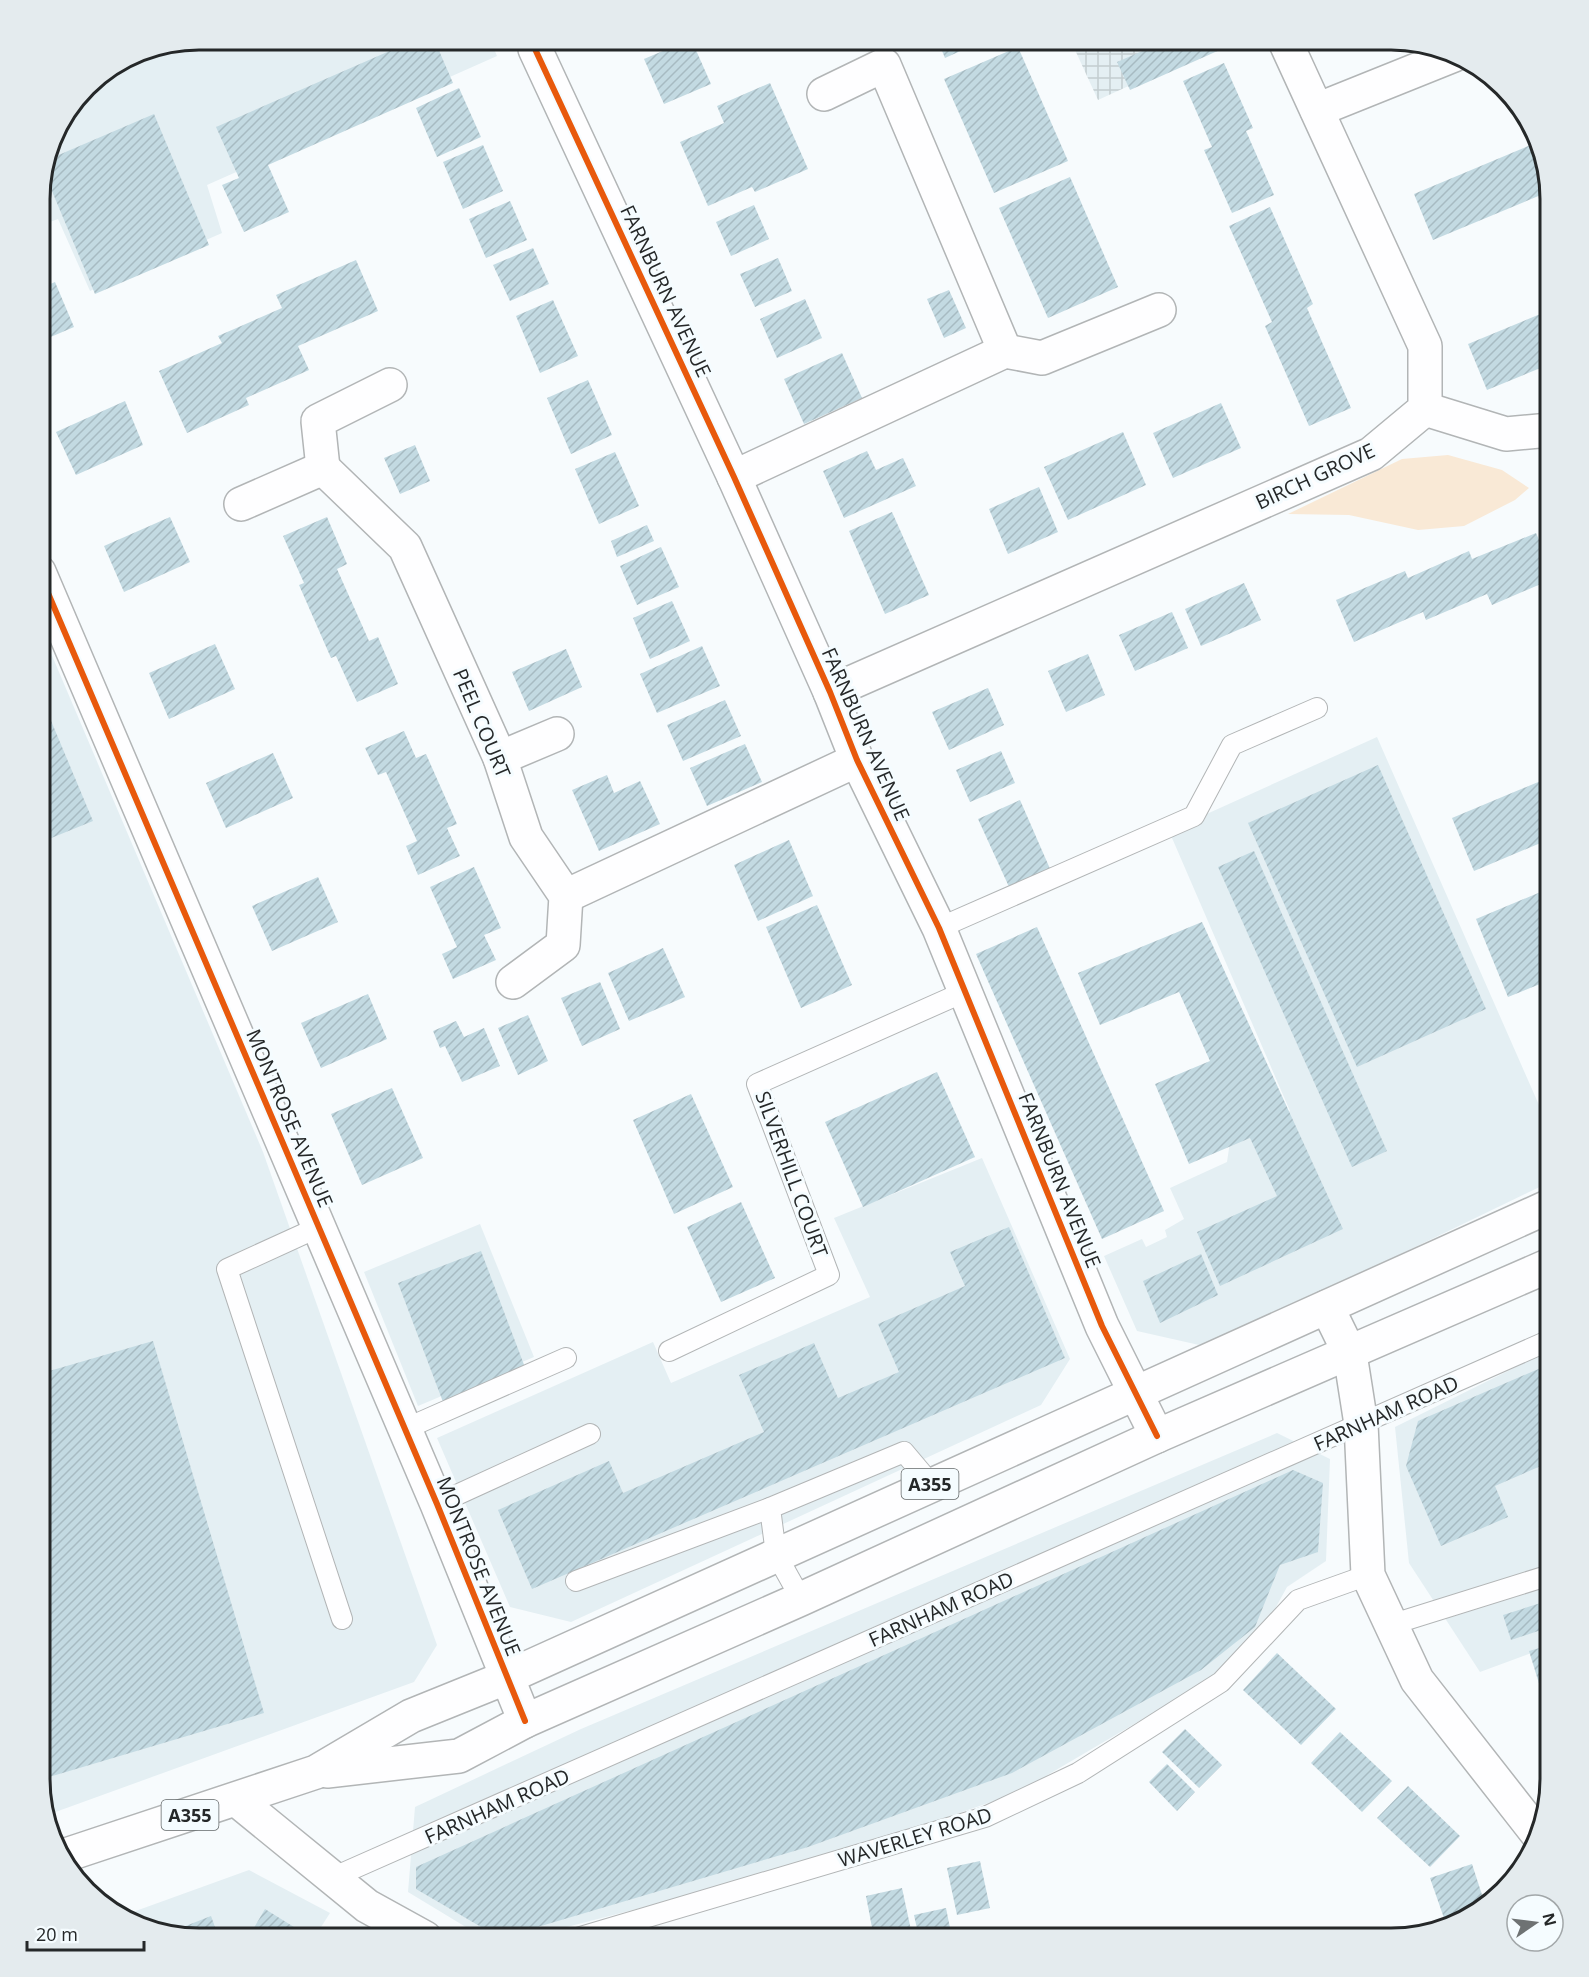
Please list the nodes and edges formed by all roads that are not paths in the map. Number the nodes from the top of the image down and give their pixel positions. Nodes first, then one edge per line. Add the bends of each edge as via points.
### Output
1 (536, 49) dead end
2 (1289, 50) edge
3 (1443, 59) edge
4 (824, 94) dead end
5 (1317, 110) junction
6 (1158, 310) dead end
7 (1005, 351) junction
8 (390, 386) dead end
9 (1425, 409) junction
10 (1540, 431) edge
11 (323, 468) junction
12 (734, 477) junction
13 (241, 504) dead end
14 (50, 597) edge
15 (830, 692) junction
16 (1317, 708) dead end
17 (557, 734) dead end
18 (500, 758) junction
19 (857, 760) junction
20 (566, 896) junction
21 (939, 928) junction
22 (513, 982) dead end
23 (964, 992) junction
24 (1540, 1211) edge
25 (319, 1227) junction
26 (1540, 1269) edge
27 (1327, 1307) junction
28 (1540, 1344) edge
29 (669, 1351) dead end
30 (1350, 1354) junction
31 (566, 1358) dead end
32 (1137, 1394) junction
33 (1361, 1424) junction
34 (405, 1429) junction
35 (590, 1434) dead end
36 (1156, 1436) junction
37 (931, 1484) junction
38 (437, 1504) junction
39 (770, 1508) junction
40 (776, 1554) junction
41 (1368, 1575) junction
42 (1540, 1578) edge
43 (576, 1581) dead end
44 (801, 1599) junction
45 (342, 1619) dead end
46 (1390, 1625) junction
47 (505, 1678) junction
48 (525, 1721) junction
49 (316, 1772) junction
50 (237, 1800) junction
51 (1531, 1826) edge
52 (71, 1854) edge
53 (332, 1878) junction
54 (407, 1928) edge
55 (611, 1928) edge

1 - 12 street, FARNBURN AVENUE
2 - 5 street
3 - 5 street
4 - 7 street via 884,65
5 - 9 street via 1425,346
6 - 7 street via 1042,358
7 - 12 street
8 - 11 street via 318,421
9 - 10 street via 1506,434
9 - 15 street, BIRCH GROVE via 1371,453
11 - 13 street
11 - 18 street, PEEL COURT via 405,547
12 - 15 street, FARNBURN AVENUE
14 - 25 street, MONTROSE AVENUE
15 - 19 street, FARNBURN AVENUE
16 - 21 lane via 1232,745 1194,816
17 - 18 street
18 - 20 street, PEEL COURT via 526,837
19 - 20 street
19 - 21 street, FARNBURN AVENUE
20 - 22 street via 564,945
21 - 23 street, FARNBURN AVENUE
23 - 29 lane, SILVERHILL COURT via 757,1084 829,1275
23 - 32 street, FARNBURN AVENUE via 1102,1326
24 - 27 street, A355
25 - 34 street, MONTROSE AVENUE
25 - 45 lane via 227,1269
26 - 30 street, A355
27 - 30 street
27 - 32 street, A355
28 - 33 lane, FARNHAM ROAD
30 - 33 street
30 - 36 street, A355
31 - 34 lane
32 - 36 street, FARNBURN AVENUE
32 - 37 street, A355
33 - 41 street
33 - 53 lane, FARNHAM ROAD
34 - 38 street, MONTROSE AVENUE
35 - 38 lane
36 - 44 street, A355
37 - 39 lane via 904,1452
37 - 40 street, A355
38 - 47 street, MONTROSE AVENUE
39 - 40 lane
39 - 43 lane
40 - 44 lane
40 - 47 street, A355
41 - 46 street
41 - 55 lane, WAVERLEY ROAD via 1298,1600 1221,1682 1078,1773 985,1817
42 - 46 lane
44 - 48 street, A355
46 - 51 street via 1417,1680
47 - 48 street, MONTROSE AVENUE
47 - 49 street, A355 via 411,1716
48 - 49 street, A355 via 459,1756
49 - 50 street, A355
50 - 52 street, A355
50 - 53 street
53 - 54 street via 367,1906

